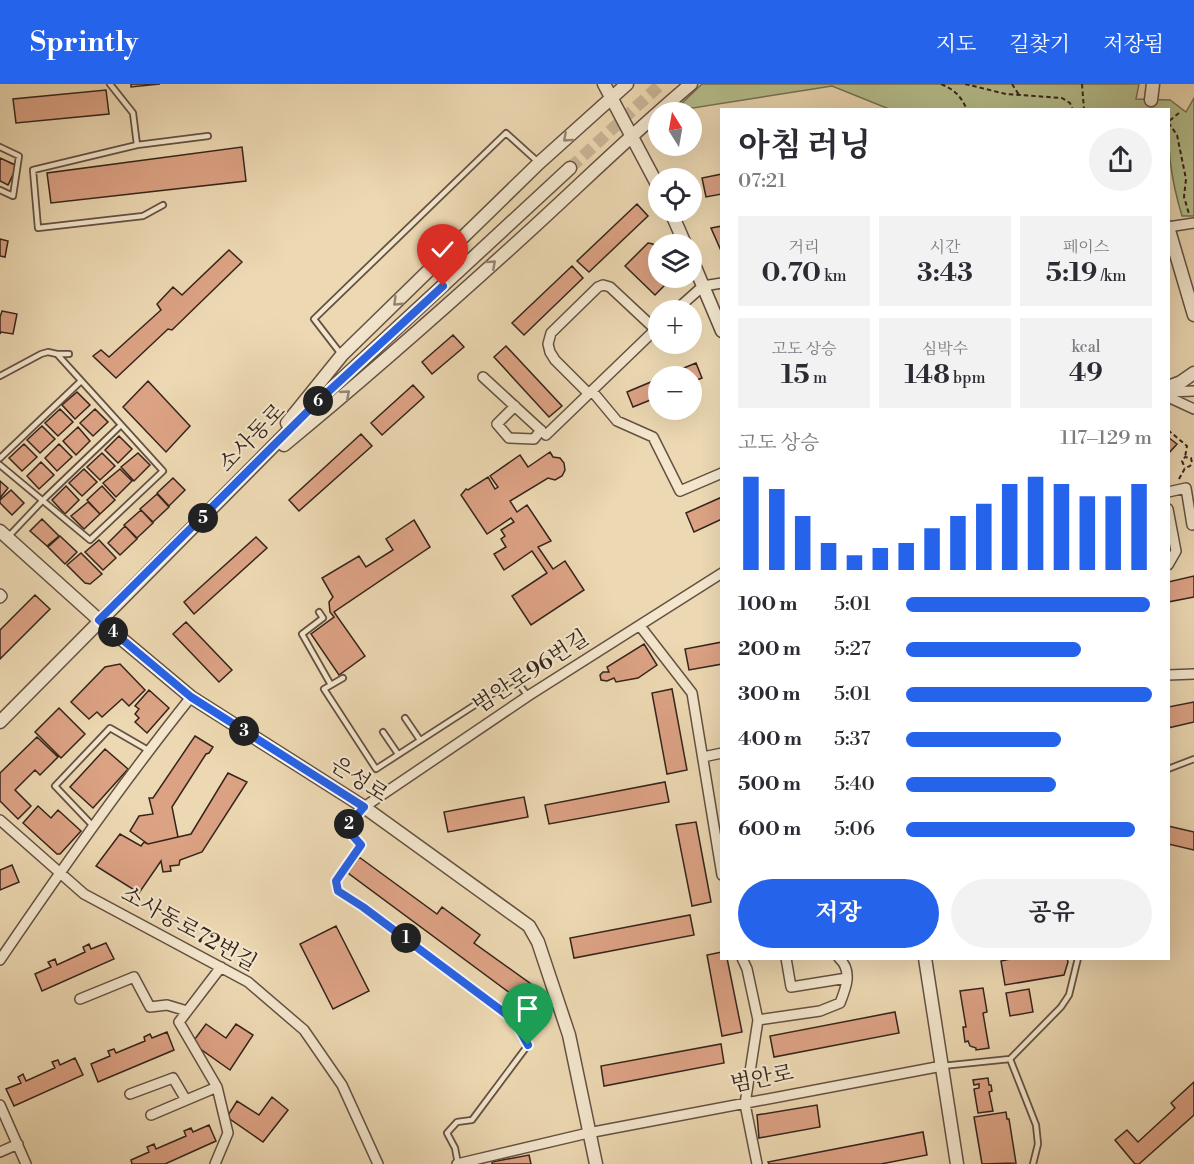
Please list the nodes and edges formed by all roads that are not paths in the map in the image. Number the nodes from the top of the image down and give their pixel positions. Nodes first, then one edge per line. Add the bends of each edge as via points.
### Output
1 (110, 84) edge
2 (604, 84) edge
3 (627, 84) edge
4 (691, 84) edge
5 (1153, 84) edge
6 (611, 99) junction
7 (1151, 100) tunnel mouth
8 (208, 136) dead end
9 (632, 136) junction
10 (137, 145) junction
11 (0, 147) edge
12 (539, 163) junction
13 (570, 168) tunnel mouth
14 (649, 168) edge
15 (0, 190) edge
16 (164, 205) dead end
17 (1192, 223) edge
18 (1170, 227) edge
19 (1170, 233) edge
20 (720, 283) edge
21 (703, 286) junction
22 (687, 300) edge
23 (1191, 301) edge
24 (1194, 315) edge
25 (648, 320) edge
26 (720, 327) edge
27 (648, 337) edge
28 (57, 354) junction
29 (69, 354) dead end
30 (342, 355) junction
31 (1194, 373) edge
32 (0, 376) edge
33 (483, 376) dead end
34 (81, 381) junction
35 (1170, 386) edge
36 (1194, 391) edge
37 (591, 392) junction
38 (1170, 392) edge
39 (1170, 398) edge
40 (515, 406) junction
41 (1194, 409) edge
42 (121, 425) junction
43 (541, 430) junction
44 (0, 458) edge
45 (0, 465) edge
46 (720, 474) edge
47 (236, 484) junction
48 (1170, 492) edge
49 (43, 500) junction
50 (1170, 520) edge
51 (1192, 525) dead end
52 (4, 534) edge
53 (1170, 562) edge
54 (720, 574) edge
55 (319, 612) dead end
56 (99, 620) junction
57 (640, 626) junction
58 (1194, 674) edge
59 (1170, 675) edge
60 (343, 678) dead end
61 (331, 685) junction
62 (528, 696) junction
63 (191, 697) junction
64 (405, 718) dead end
65 (0, 722) edge
66 (383, 732) dead end
67 (420, 740) junction
68 (148, 750) junction
69 (720, 753) edge
70 (398, 754) junction
71 (703, 757) junction
72 (1194, 759) edge
73 (1170, 768) edge
74 (364, 807) junction
75 (0, 820) edge
76 (93, 826) junction
77 (720, 863) edge
78 (59, 872) junction
79 (0, 960) edge
80 (743, 960) edge
81 (786, 960) edge
82 (841, 960) edge
83 (925, 960) edge
84 (1078, 960) edge
85 (221, 968) junction
86 (847, 978) junction
87 (80, 999) dead end
88 (187, 1011) junction
89 (758, 1020) junction
90 (1010, 1059) junction
91 (942, 1066) junction
92 (217, 1087) junction
93 (130, 1094) dead end
94 (186, 1100) junction
95 (746, 1104) junction
96 (0, 1105) edge
97 (151, 1114) dead end
98 (588, 1133) junction
99 (18, 1143) junction
100 (0, 1152) edge
101 (373, 1154) junction
102 (26, 1164) edge
103 (215, 1164) edge
104 (378, 1164) edge
105 (387, 1164) edge
106 (457, 1164) edge
107 (596, 1164) edge
108 (757, 1164) edge
109 (957, 1164) edge
110 (1033, 1164) edge

1 - 10 lane via 133,113
2 - 6 street
3 - 6 street
4 - 9 street
5 - 7 street
6 - 9 street
6 -> 12 street
8 - 10 lane
9 - 14 street
47 -> 9 street via 339,400
10 - 16 lane via 33,170 38,228 143,216
11 - 15 lane via 19,156 13,196
12 -> 30 street
12 - 30 lane via 506,133 314,319
13 - 47 street, 소사동로 via 316,403
17 - 18 street
19 - 23 street
20 - 21 street
21 - 22 street
21 - 26 street
23 - 24 street
25 - 37 street via 603,285 551,333 548,344 555,360
27 - 37 street
28 - 29 lane
28 - 32 lane via 41,354
28 - 34 lane
30 - 47 street
31 - 35 street
33 - 40 street
34 - 42 lane
34 - 44 lane
36 - 38 street
37 - 43 street via 546,435
37 - 46 street via 617,421 653,437 680,491
39 - 41 street
40 - 43 street
40 - 43 street via 497,424 509,438 534,439
42 - 49 lane
42 - 49 lane via 163,471 90,540
45 - 49 lane
47 - 56 street, 소사동로
48 - 51 street via 1186,488
49 - 52 lane
50 - 53 street via 1176,551
52 - 56 street, 은성로
54 - 57 street, 범안로96번길
55 - 61 lane via 323,618 302,634
56 - 63 street, 은성로
56 - 65 street, 소사동로
57 - 62 street, 범안로96번길
57 - 71 street via 692,693
58 - 59 street
60 - 61 lane
61 - 70 lane via 324,689 376,769
62 - 67 lane via 515,679
62 - 74 street, 범안로96번길
63 - 68 street
63 - 74 street, 은성로
64 - 67 lane
66 - 70 lane
67 - 70 lane
68 - 76 street
68 - 76 lane via 110,728 55,786
69 - 71 street
71 - 77 street
72 - 73 lane
74 - 98 street, 은성로 via 534,932 569,1035
74 - 106 lane via 346,828 361,845 336,881 338,891 514,1020 528,1045 472,1119 457,1122 447,1133 455,1148
75 - 78 street, 소사동로72번길
76 - 78 street
78 - 79 street
78 - 85 street, 소사동로72번길 via 84,894
80 - 89 street
81 - 86 street via 791,987
82 - 86 street
83 - 91 street
84 - 90 lane via 1069,995 1061,1007
85 - 88 street
85 - 101 street, 소사동로72번길 via 248,982 304,1030 342,1085
86 - 89 street via 840,1003 820,1011
87 - 88 street via 134,977 150,1007 167,1005
88 - 92 street via 179,1022
89 - 95 street
90 - 91 lane
90 - 110 lane via 1036,1125 1038,1144
91 - 95 street, 범안로
91 - 109 street
92 - 94 street
92 - 103 street via 228,1133
93 - 94 street via 173,1078
94 - 97 street
95 - 98 street, 범안로
95 - 108 street
96 - 99 street
98 - 106 street
98 - 107 street, 은성로
99 - 100 street
99 - 102 street
101 - 104 street, 소사동로72번길
101 - 105 street

